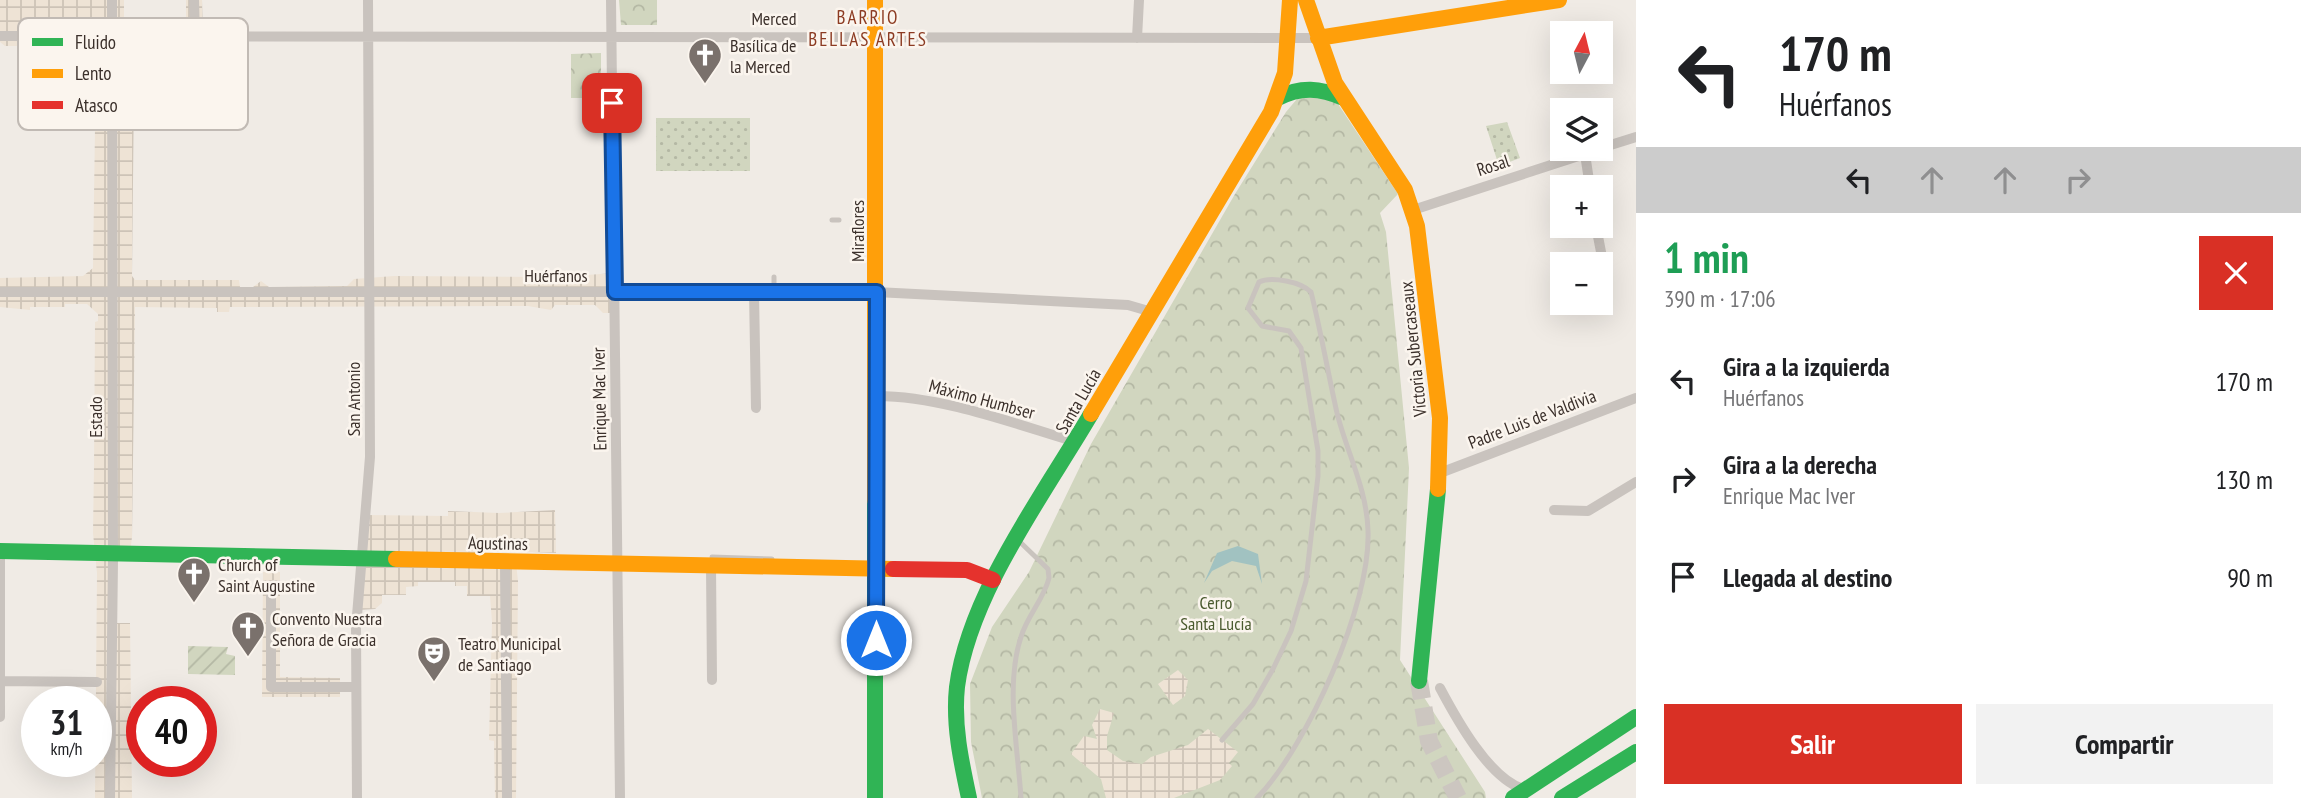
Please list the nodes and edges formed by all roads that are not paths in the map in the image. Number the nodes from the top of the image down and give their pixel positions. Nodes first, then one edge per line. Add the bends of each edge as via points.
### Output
1 (111, 0) edge
2 (194, 0) edge
3 (368, 0) edge
4 (611, 0) edge
5 (876, 0) edge
6 (1139, 0) edge
7 (1290, 0) edge
8 (1306, 0) edge
9 (1559, 0) edge
10 (112, 18) edge
11 (194, 18) edge
12 (0, 36) edge
13 (18, 36) edge
14 (248, 37) edge
15 (369, 37) junction
16 (611, 37) junction
17 (875, 38) junction
18 (1137, 38) junction
19 (1318, 38) junction
20 (1288, 39) junction
21 (1278, 97) junction
22 (1343, 98) junction
23 (1263, 128) junction
24 (113, 130) edge
25 (1636, 137) edge
26 (1613, 145) edge
27 (1564, 161) edge
28 (1235, 165) dead end
29 (1413, 210) junction
30 (832, 220) dead end
31 (839, 220) dead end
32 (774, 277) dead end
33 (0, 292) edge
34 (113, 292) junction
35 (615, 292) junction
36 (754, 292) junction
37 (774, 292) junction
38 (877, 292) junction
39 (371, 293) junction
40 (1153, 312) junction
41 (877, 397) junction
42 (1636, 398) edge
43 (756, 408) dead end
44 (1076, 442) junction
45 (1440, 472) junction
46 (1636, 482) edge
47 (1554, 510) dead end
48 (1018, 540) junction
49 (0, 551) edge
50 (113, 553) junction
51 (527, 555) dead end
52 (362, 560) junction
53 (712, 561) junction
54 (470, 562) junction
55 (505, 563) junction
56 (619, 564) junction
57 (877, 569) junction
58 (993, 580) junction
59 (271, 590) dead end
60 (613, 605) dead end
61 (619, 655) junction
62 (712, 680) dead end
63 (0, 681) edge
64 (1419, 681) tunnel mouth
65 (97, 682) dead end
66 (356, 687) junction
67 (1440, 688) dead end
68 (0, 717) edge
69 (1636, 717) edge
70 (1222, 740) dead end
71 (1636, 752) edge
72 (1518, 794) edge
73 (110, 798) edge
74 (357, 798) edge
75 (507, 798) edge
76 (620, 798) edge
77 (875, 798) edge
78 (970, 798) edge
79 (1021, 798) edge
80 (1256, 798) edge
81 (1504, 798) edge
82 (1562, 798) edge

1 - 10 street, Estado
2 - 11 street
3 - 15 street, San Antonio
4 - 16 street, Enrique Mac Iver
5 - 17 main road, Miraflores
6 - 18 street
7 - 20 main road, Santa Lucía
8 - 19 main road, Victoria Subercaseaux
9 - 19 main road, Merced
12 - 13 street, Merced
14 - 15 street, Merced
15 - 16 street, Merced
15 - 39 street, San Antonio
16 - 17 street, Merced
16 - 35 street, Enrique Mac Iver
17 - 18 street, Merced
17 - 38 main road, Miraflores via 870,220
18 - 20 street, Merced
19 - 20 street, Merced
19 - 22 main road, Victoria Subercaseaux
20 - 21 main road, Santa Lucía
21 - 22 main road via 1313,87
21 - 23 main road, Santa Lucía
22 - 29 main road, Victoria Subercaseaux via 1397,176
23 - 28 lane via 1258,126
23 - 40 main road, Santa Lucía
24 - 34 street, Estado
25 - 26 street, Rosal
27 - 29 street, Rosal
29 - 45 main road, Victoria Subercaseaux via 1438,381
30 - 31 lane
32 - 37 lane
33 - 34 street, Huérfanos
34 - 39 street, Huérfanos
34 - 50 street, Estado
35 - 36 street, Huérfanos
35 - 39 street, Huérfanos
35 - 56 street, Enrique Mac Iver
36 - 37 street, Huérfanos
36 - 43 street
37 - 38 street, Huérfanos
38 - 40 street, Huérfanos via 1119,305
38 - 41 main road, Miraflores
39 - 52 street, San Antonio via 369,495
40 - 44 main road, Santa Lucía
41 - 44 street, Máximo Humbser via 941,405
41 - 57 main road, Miraflores via 883,503
42 - 45 street, Padre Luis de Valdivia
44 - 48 main road, Santa Lucía
45 - 64 main road, Victoria Subercaseaux
46 - 47 street via 1588,511
48 - 58 main road, Santa Lucía
48 - 79 lane via 1048,569 1049,579 1021,635 1017,654 1014,713
49 - 50 main road, Agustinas
49 - 63 street
50 - 52 main road, Agustinas
50 - 73 street, Estado
51 - 54 lane via 485,555
52 - 54 main road, Agustinas
52 - 66 street, San Antonio
53 - 56 main road, Agustinas
53 - 57 main road, Agustinas
53 - 62 street
54 - 55 main road, Agustinas
55 - 56 main road, Agustinas
55 - 75 street
56 - 61 street, Enrique Mac Iver
57 - 58 main road, Agustinas via 937,563
57 - 77 main road, Miraflores
58 - 78 main road, Santa Lucía via 970,635 955,695 957,746
59 - 66 street via 271,687
60 - 61 lane via 613,640
61 - 76 street, Enrique Mac Iver
63 - 65 street
63 - 68 street
66 - 74 street, San Antonio
67 - 72 street via 1496,773
69 - 72 main road
70 - 80 lane via 1253,704 1291,631 1306,582 1318,476 1301,348 1289,331 1262,326 1248,307 1259,282 1265,279 1303,285 1311,292 1337,414 1359,476 1368,530 1367,554 1340,653 1287,759
71 - 82 main road
72 - 81 lane

